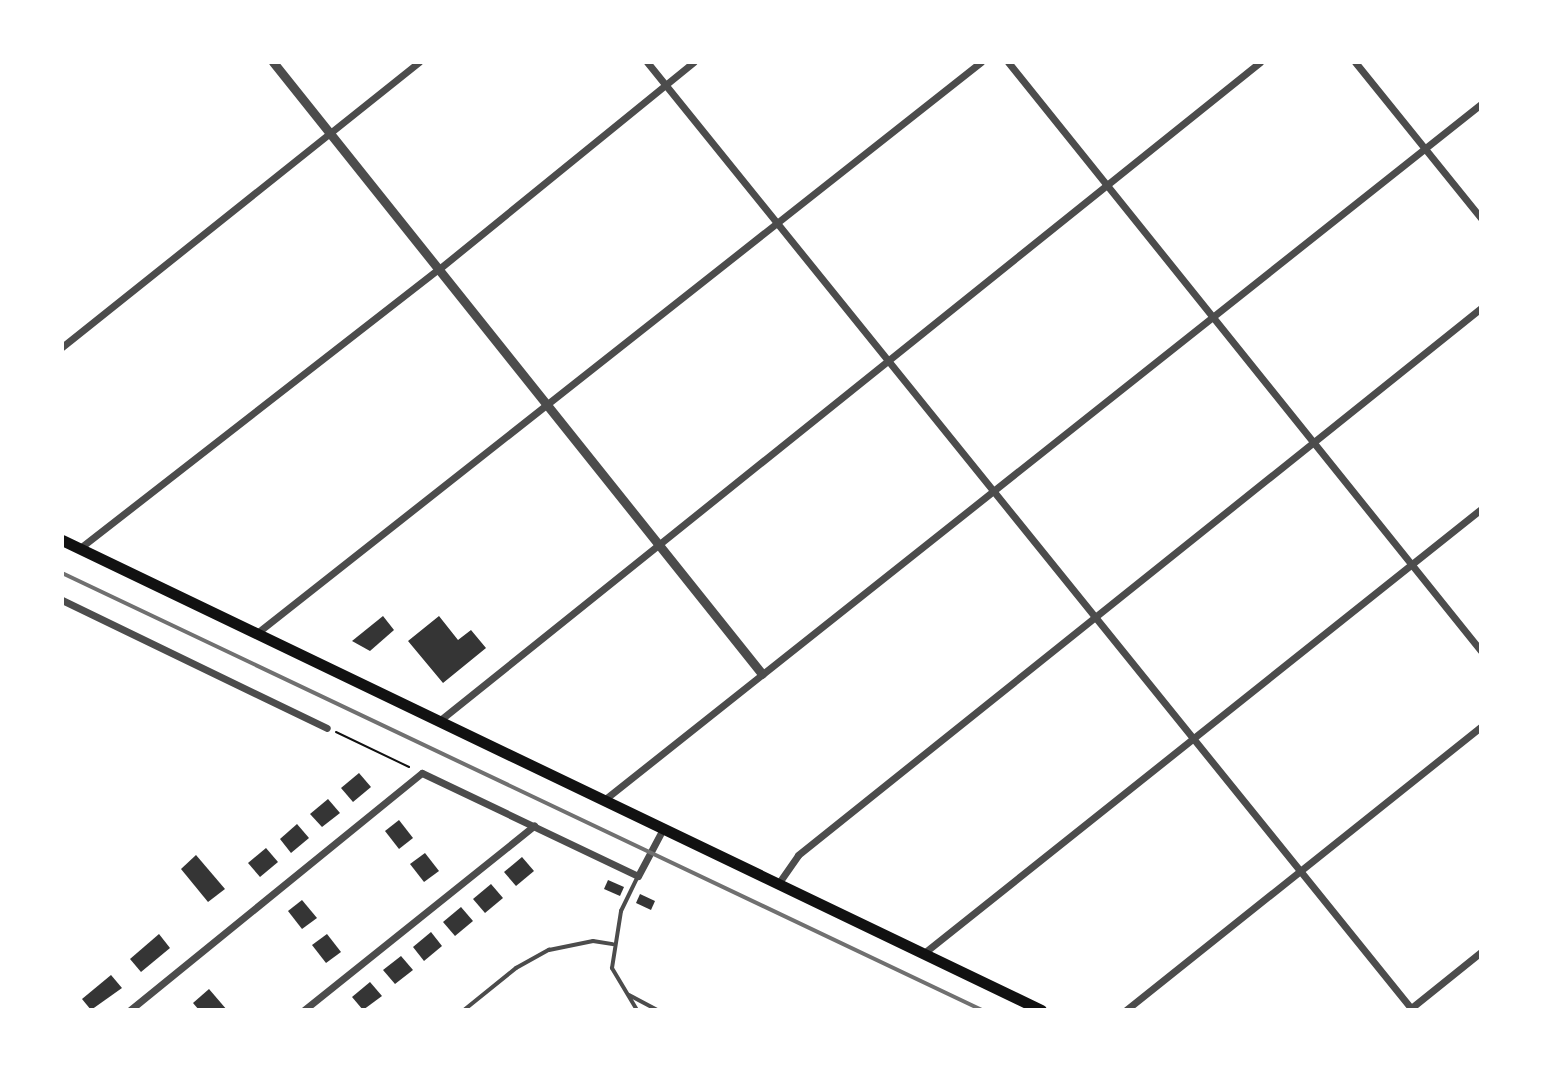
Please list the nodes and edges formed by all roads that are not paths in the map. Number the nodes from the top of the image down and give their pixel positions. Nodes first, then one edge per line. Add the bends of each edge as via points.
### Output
1 (273, 62) edge
2 (419, 62) edge
3 (647, 62) edge
4 (694, 62) edge
5 (981, 62) edge
6 (1008, 62) edge
7 (1260, 62) edge
8 (1355, 62) edge
9 (666, 85) junction
10 (1481, 104) edge
11 (331, 134) junction
12 (1425, 149) junction
13 (1107, 184) junction
14 (1481, 218) edge
15 (777, 223) junction
16 (439, 269) junction
17 (1481, 308) edge
18 (1216, 318) junction
19 (62, 347) edge
20 (887, 361) junction
21 (547, 405) junction
22 (1315, 442) junction
23 (992, 494) junction
24 (1481, 509) edge
25 (62, 540) edge
26 (659, 545) junction
27 (80, 548) junction
28 (1411, 563) junction
29 (62, 600) edge
30 (1095, 617) junction
31 (257, 633) junction
32 (1481, 651) edge
33 (762, 674) junction
34 (439, 721) junction
35 (1481, 727) edge
36 (327, 728) road end
37 (1193, 738) junction
38 (604, 800) junction
39 (534, 826) junction
40 (663, 829) junction
41 (1300, 871) junction
42 (638, 876) junction
43 (778, 884) junction
44 (613, 944) junction
45 (1481, 952) edge
46 (924, 953) junction
47 (627, 994) junction
48 (1410, 1009) edge
49 (130, 1010) edge
50 (304, 1010) edge
51 (464, 1010) edge
52 (637, 1010) edge
53 (657, 1010) edge
54 (1041, 1010) edge
55 (1126, 1010) edge

1 - 11 street
2 - 11 street
3 - 9 street
4 - 9 street
5 - 15 street
6 - 13 street
7 - 13 street
8 - 12 street
9 - 15 street
9 - 16 street
10 - 12 street
11 - 16 street
11 - 19 street
12 - 14 street
12 - 18 street
13 - 18 street
13 - 20 street
15 - 20 street
15 - 21 street
16 - 21 street
16 - 27 street
17 - 22 street
18 - 22 street
18 - 23 street
20 - 23 street
20 - 26 street
21 - 26 street
21 - 31 street
22 - 28 street
22 - 30 street
23 - 30 street
23 - 33 street
24 - 28 street
25 - 27 main road
26 - 33 street
26 - 34 street
27 - 31 main road
28 - 32 street
28 - 37 street
29 - 36 street
30 - 37 street
30 - 43 street via 798,855
31 - 34 main road
33 - 38 street
34 - 38 main road
35 - 41 street
37 - 41 street
37 - 46 street
38 - 40 main road
39 - 42 street
39 - 49 street via 422,773
39 - 50 street
40 - 42 street
40 - 43 main road
41 - 48 street
41 - 55 street
42 - 44 lane
43 - 46 main road
44 - 47 lane via 612,968
44 - 51 lane via 593,941 549,950 516,968
45 - 48 street
46 - 54 main road
47 - 52 lane
47 - 53 lane

